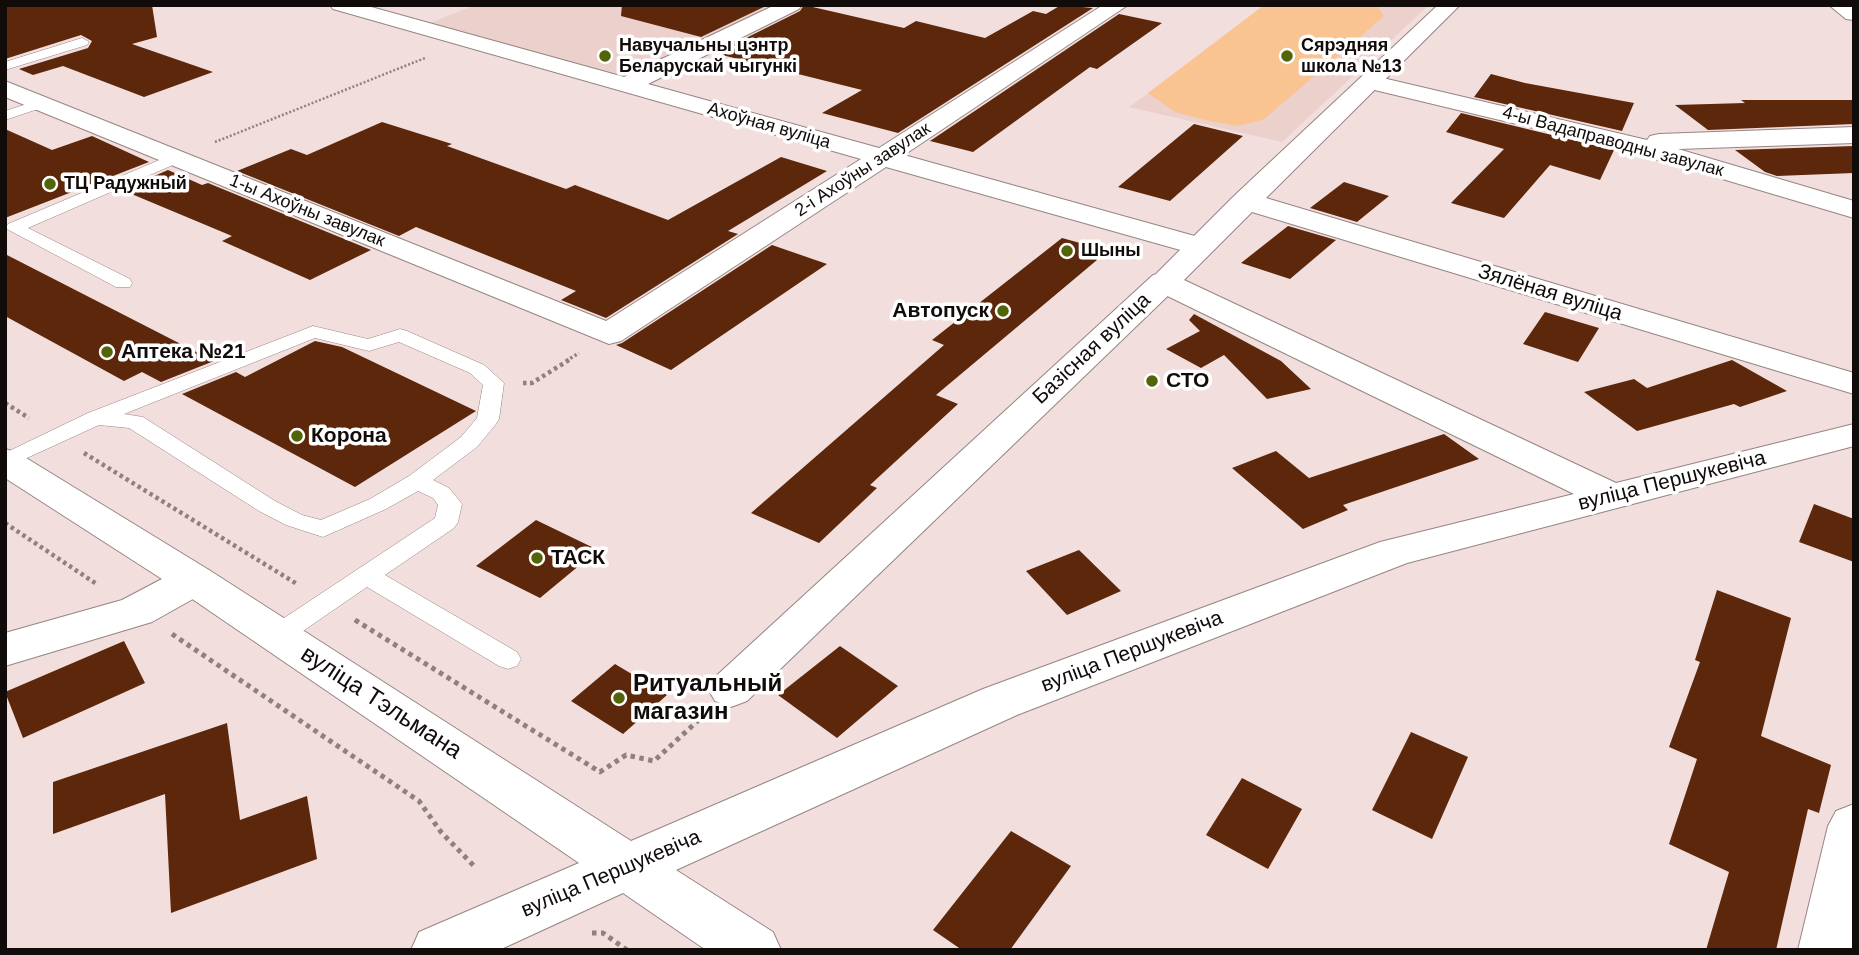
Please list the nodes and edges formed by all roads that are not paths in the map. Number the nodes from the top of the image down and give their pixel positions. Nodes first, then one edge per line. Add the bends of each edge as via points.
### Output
1 (340, 5) edge
2 (792, 5) edge
3 (1118, 5) edge
4 (1450, 5) edge
5 (1839, 5) edge
6 (1854, 14) edge
7 (82, 42) dead end
8 (5, 66) edge
9 (1370, 82) junction
10 (627, 85) junction
11 (5, 88) edge
12 (42, 103) junction
13 (5, 116) edge
14 (1854, 135) edge
15 (1629, 143) junction
16 (176, 158) junction
17 (881, 159) junction
18 (1245, 201) junction
19 (1854, 210) edge
20 (1198, 246) junction
21 (1164, 282) junction
22 (123, 284) dead end
23 (609, 334) joint
24 (1854, 384) edge
25 (96, 418) junction
26 (1854, 435) edge
27 (6, 461) edge
28 (417, 481) junction
29 (1611, 496) junction
30 (368, 576) junction
31 (194, 580) junction
32 (278, 635) junction
33 (5, 649) edge
34 (508, 659) dead end
35 (731, 689) dead end
36 (1854, 826) edge
37 (629, 866) junction
38 (439, 950) edge
39 (753, 950) edge
40 (1826, 950) edge

1 - 10 street, Ахоўная вуліца
2 - 10 street
3 - 17 street, 2-і Ахоўны завулак
4 - 9 street, Базісная вуліца
5 - 6 street
7 - 8 lane
9 - 15 street, 4-ы Вадаправодны завулак
9 - 18 street, Базісная вуліца
10 - 17 street, Ахоўная вуліца
11 - 12 street, 1-ы Ахоўны завулак
12 - 13 lane
12 - 16 street, 1-ы Ахоўны завулак
14 - 15 street
15 - 19 street, 4-ы Вадаправодны завулак
16 - 22 lane via 14,228
16 - 23 street, 1-ы Ахоўны завулак
17 - 20 street, Ахоўная вуліца
17 - 23 street, 2-і Ахоўны завулак
18 - 20 street, Базісная вуліца
18 - 24 street, Зялёная вуліца
20 - 21 street, Базісная вуліца
21 - 29 street
21 - 35 street, Базісная вуліца
25 - 27 lane
25 - 28 lane via 135,422 267,506 323,529
25 - 28 lane via 313,332 369,345 400,335 477,369 494,383 488,419 469,442
26 - 29 street, вуліца Першукевіча
27 - 31 street, вуліца Тэльмана
28 - 30 lane via 441,493 450,504 446,522
29 - 37 street, вуліца Першукевіча via 1369,561 1000,702
30 - 32 lane
30 - 34 lane
31 - 32 street, вуліца Тэльмана
31 - 33 street via 137,611
32 - 37 street, вуліца Тэльмана
36 - 40 street
37 - 38 street, вуліца Першукевіча
37 - 39 street, вуліца Тэльмана

